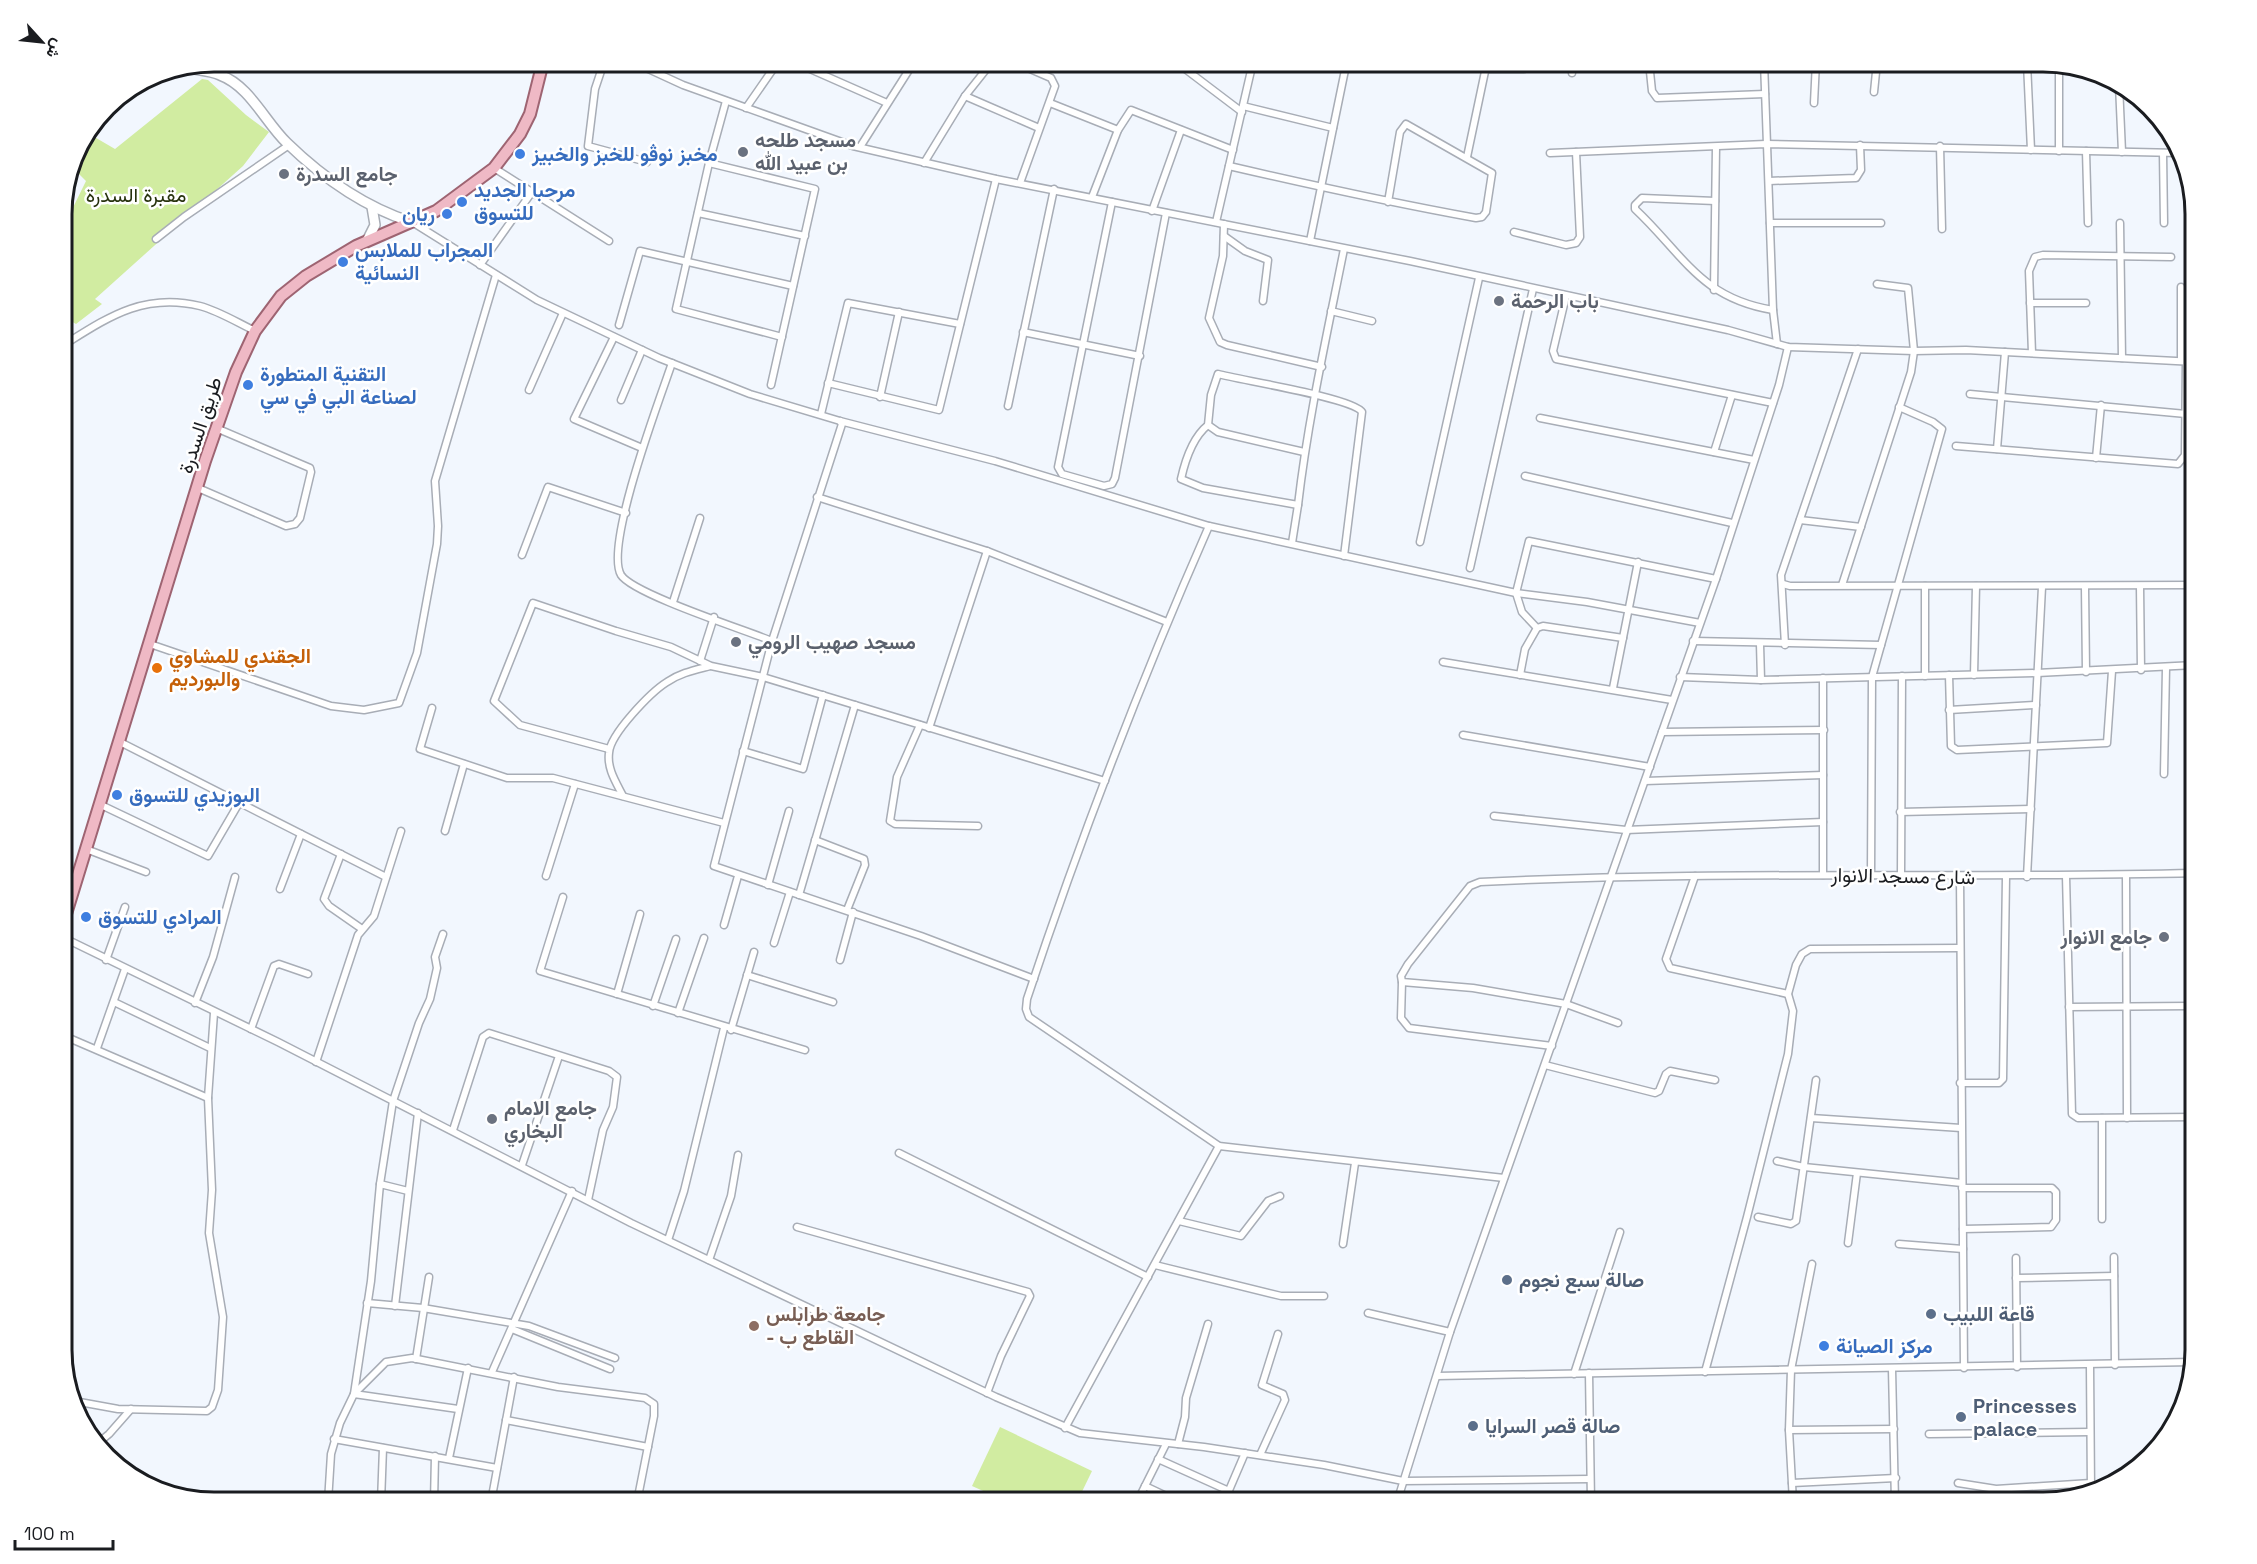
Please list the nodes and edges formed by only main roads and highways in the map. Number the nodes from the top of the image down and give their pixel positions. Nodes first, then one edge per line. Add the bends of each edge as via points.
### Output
1 (540, 72) edge
2 (72, 894) edge

1 - 2 main road, طريق السدرة via 530,114 494,168 436,211 344,252 294,285 255,331 216,428

